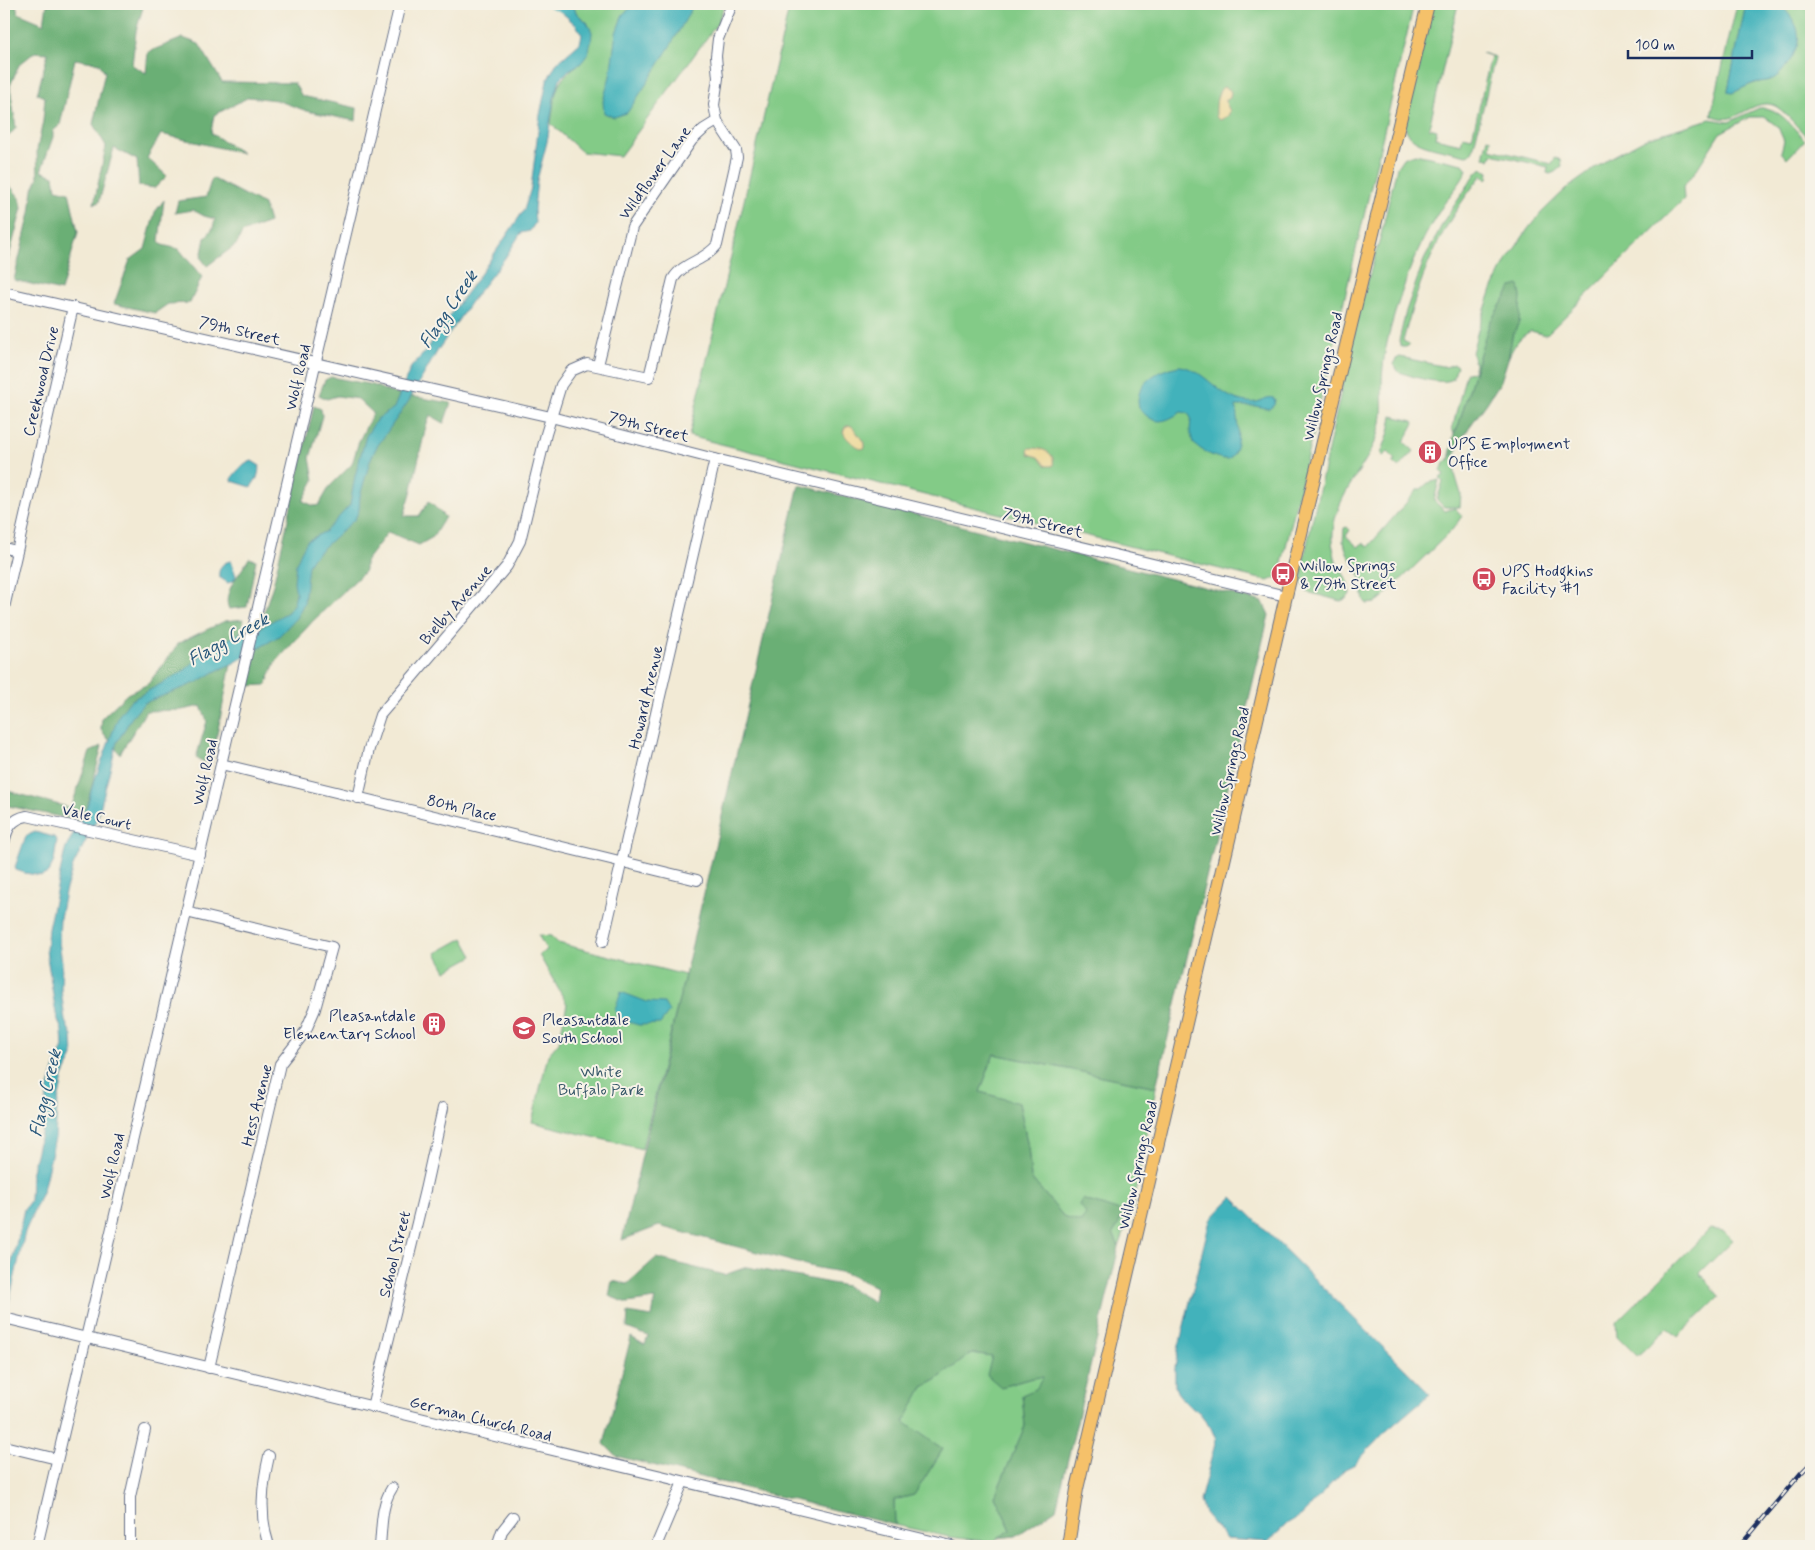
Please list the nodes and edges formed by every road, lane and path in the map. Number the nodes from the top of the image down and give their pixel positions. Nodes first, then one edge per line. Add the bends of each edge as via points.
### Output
1 (400, 4) edge
2 (732, 4) edge
3 (1428, 4) edge
4 (717, 121) junction
5 (4, 292) edge
6 (73, 307) junction
7 (316, 362) junction
8 (598, 365) junction
9 (551, 417) junction
10 (715, 459) junction
11 (4, 548) edge
12 (17, 551) junction
13 (1286, 596) junction
14 (4, 608) edge
15 (221, 764) junction
16 (358, 798) junction
17 (4, 843) edge
18 (200, 855) junction
19 (622, 861) junction
20 (697, 880) dead end
21 (186, 912) junction
22 (603, 942) dead end
23 (443, 1108) dead end
24 (5, 1319) edge
25 (86, 1338) junction
26 (209, 1368) junction
27 (372, 1407) junction
28 (145, 1430) dead end
29 (4, 1446) edge
30 (269, 1456) dead end
31 (58, 1459) junction
32 (683, 1482) junction
33 (392, 1488) dead end
34 (513, 1516) dead end
35 (37, 1546) edge
36 (130, 1546) edge
37 (268, 1546) edge
38 (380, 1546) edge
39 (498, 1546) edge
40 (656, 1546) edge
41 (952, 1546) edge
42 (1068, 1546) edge

1 - 7 street, Wolf Road
2 - 4 street via 718,39 714,105
3 - 13 main road, Willow Springs Road
4 - 8 street, Wildflower Lane via 692,140 632,227
4 - 8 street via 736,150 737,157 717,245 708,254 682,268 673,279 649,377
5 - 6 street, 79th Street
6 - 7 street, 79th Street
6 - 12 street, Creekwood Drive
7 - 9 street, 79th Street
7 - 15 street, Wolf Road
8 - 9 street, Bielby Avenue via 587,364 571,371 561,385
9 - 10 street, 79th Street
9 - 16 street, Bielby Avenue via 520,541 507,566 380,715
10 - 13 street, 79th Street
10 - 19 street, Howard Avenue
11 - 12 street
12 - 14 street, Creekwood Drive
13 - 42 main road, Willow Springs Road via 1077,1489
15 - 16 street, 80th Place
15 - 18 street, Wolf Road
16 - 19 street, 80th Place
17 - 18 street, Vale Court via 10,824 19,817 27,816
18 - 21 street, Wolf Road
19 - 20 street, 80th Place
19 - 22 street, Howard Avenue
21 - 25 street, Wolf Road
21 - 26 street, Hess Avenue via 332,947 312,1017 305,1032 280,1064
23 - 27 street, School Street
24 - 25 street, German Church Road
25 - 26 street, German Church Road
25 - 31 street, Wolf Road
26 - 27 street, German Church Road
27 - 32 street, German Church Road
28 - 36 street via 130,1496
29 - 31 street
30 - 37 street via 263,1481 262,1517
31 - 35 street, Wolf Road
32 - 40 street
32 - 41 street, German Church Road
33 - 38 street via 383,1511
34 - 39 street via 502,1531

